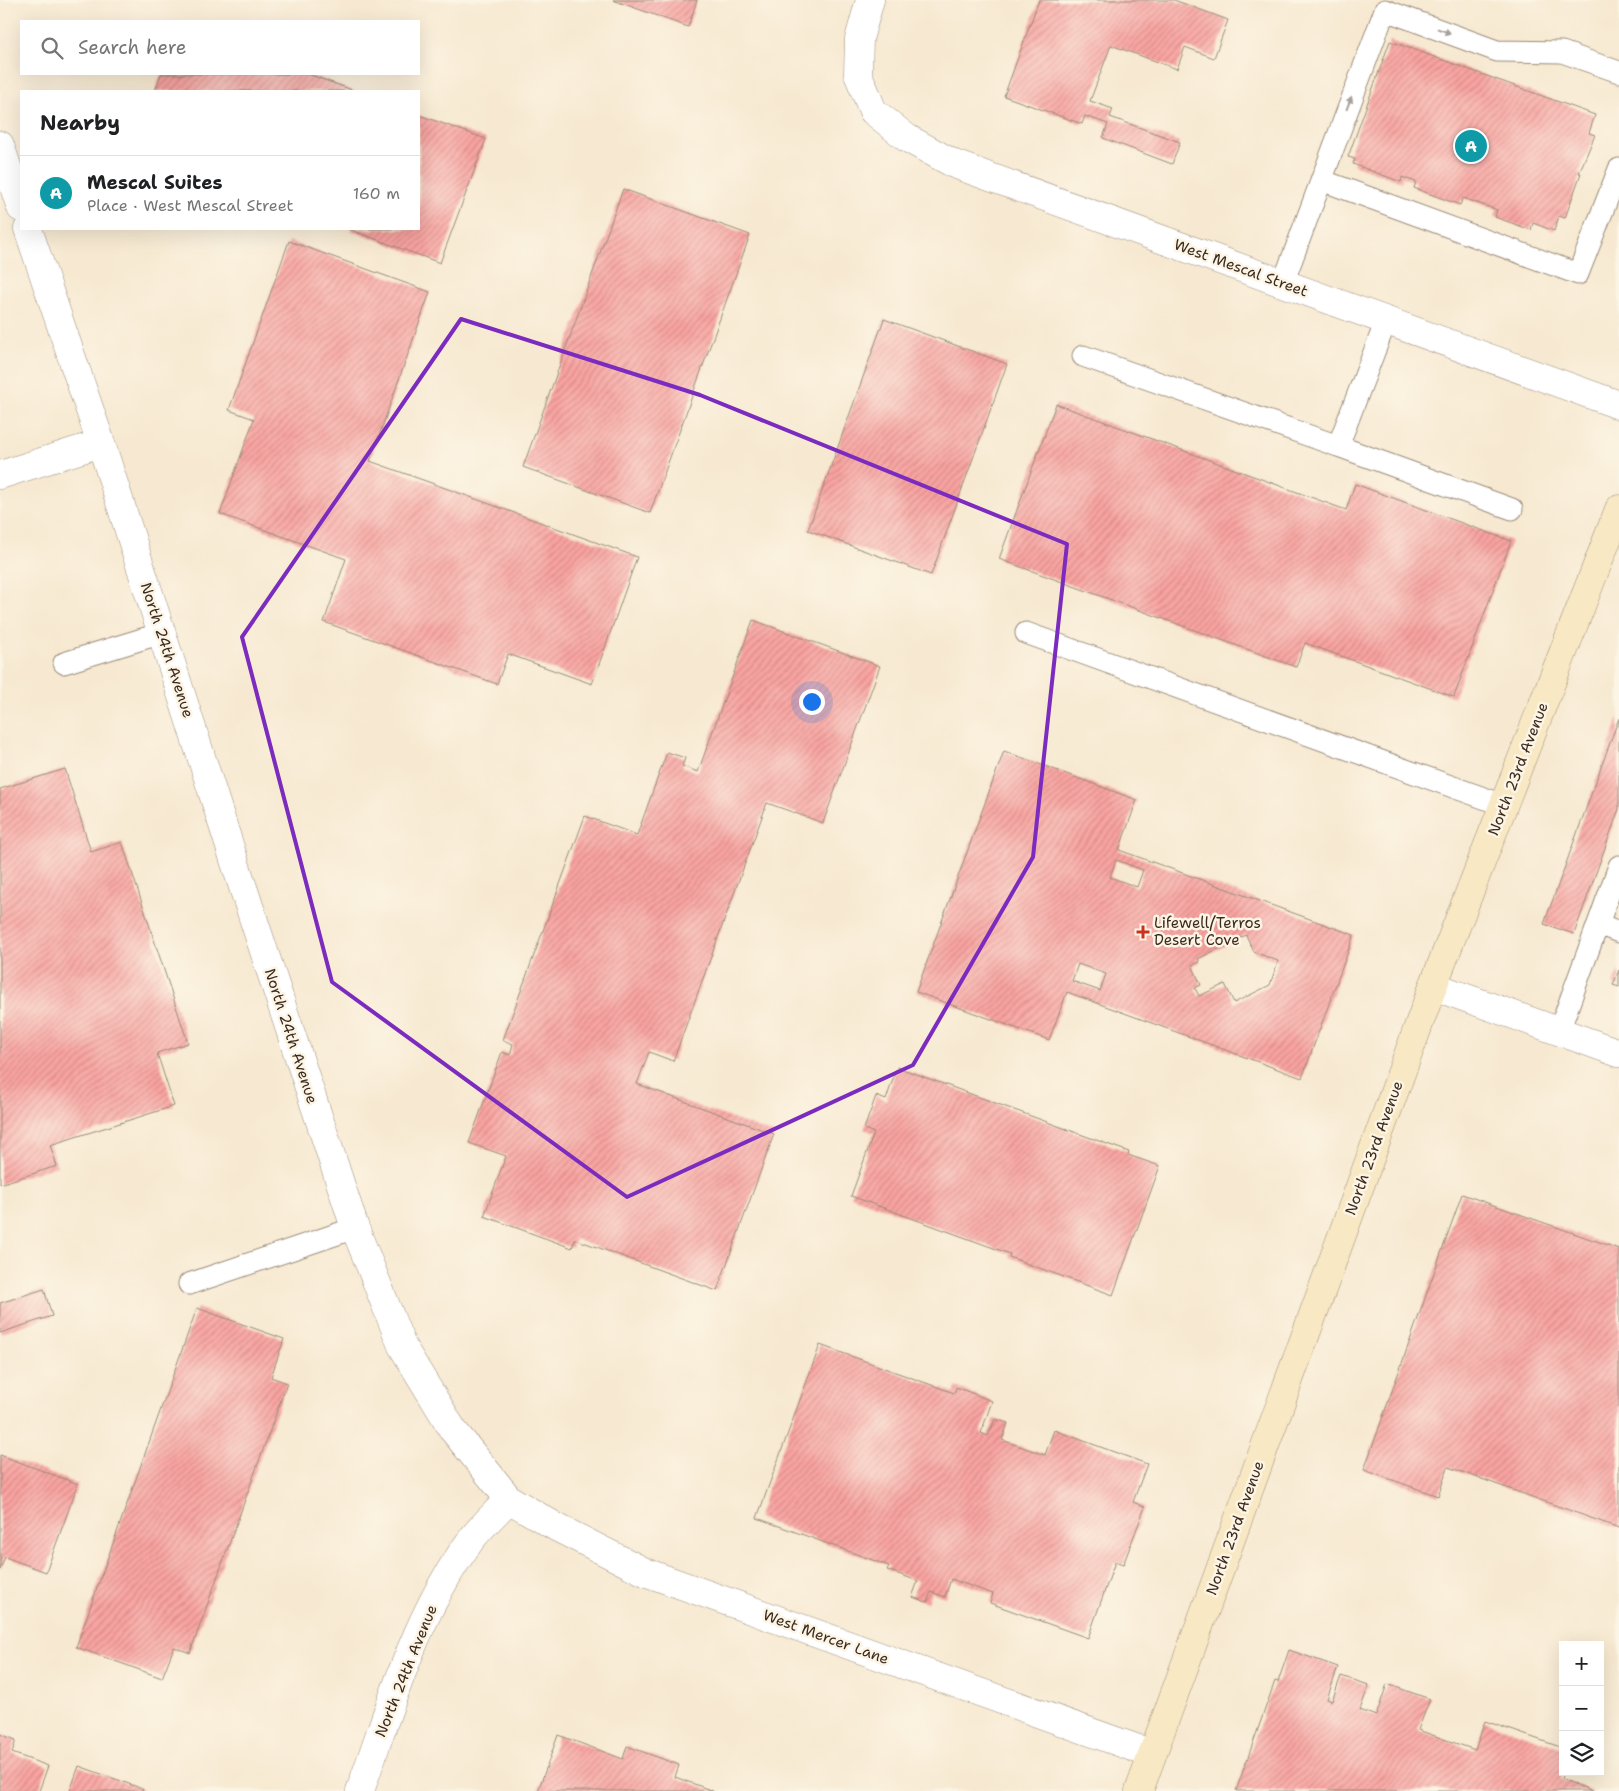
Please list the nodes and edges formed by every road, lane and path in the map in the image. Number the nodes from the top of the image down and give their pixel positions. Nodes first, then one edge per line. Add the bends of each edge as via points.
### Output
1 (870, 0) edge
2 (1619, 72) edge
3 (0, 145) edge
4 (1619, 169) edge
5 (1321, 180) junction
6 (20, 205) edge
7 (28, 230) edge
8 (1283, 283) junction
9 (1386, 321) junction
10 (1083, 356) dead end
11 (1619, 405) edge
12 (101, 443) junction
13 (1338, 446) junction
14 (0, 475) edge
15 (1512, 509) dead end
16 (1618, 515) edge
17 (1026, 633) dead end
18 (162, 634) junction
19 (64, 663) dead end
20 (1503, 805) junction
21 (1619, 866) edge
22 (1598, 924) junction
23 (1619, 932) edge
24 (1433, 986) junction
25 (1559, 1031) junction
26 (1619, 1053) edge
27 (355, 1228) junction
28 (189, 1284) dead end
29 (509, 1499) junction
30 (1152, 1754) junction
31 (360, 1791) edge
32 (1139, 1791) edge

1 - 8 street, West Mescal Street via 859,39 858,74 873,111 907,138 954,164
5 -> 2 lane via 1385,10 1497,51 1562,52
3 - 6 street
4 - 5 lane via 1578,274
5 - 8 lane
7 - 12 street, North 24th Avenue
8 - 9 street, West Mescal Street
9 - 11 street, West Mescal Street
9 - 13 lane
10 - 13 lane
12 - 14 street
12 - 18 street, North 24th Avenue
13 - 15 lane
16 - 20 street, North 23rd Avenue
17 - 20 lane
18 - 19 lane
18 - 27 street, North 24th Avenue
20 - 24 street, North 23rd Avenue
21 - 22 lane
22 - 23 lane
22 - 25 lane
24 - 25 street
24 - 30 street, North 23rd Avenue
25 - 26 street
27 - 28 lane
27 - 29 street, North 24th Avenue via 402,1346 453,1430
29 - 30 street, West Mercer Lane via 556,1528 645,1572
29 - 31 street, North 24th Avenue via 469,1542 443,1583 418,1632
30 - 32 street, North 23rd Avenue

